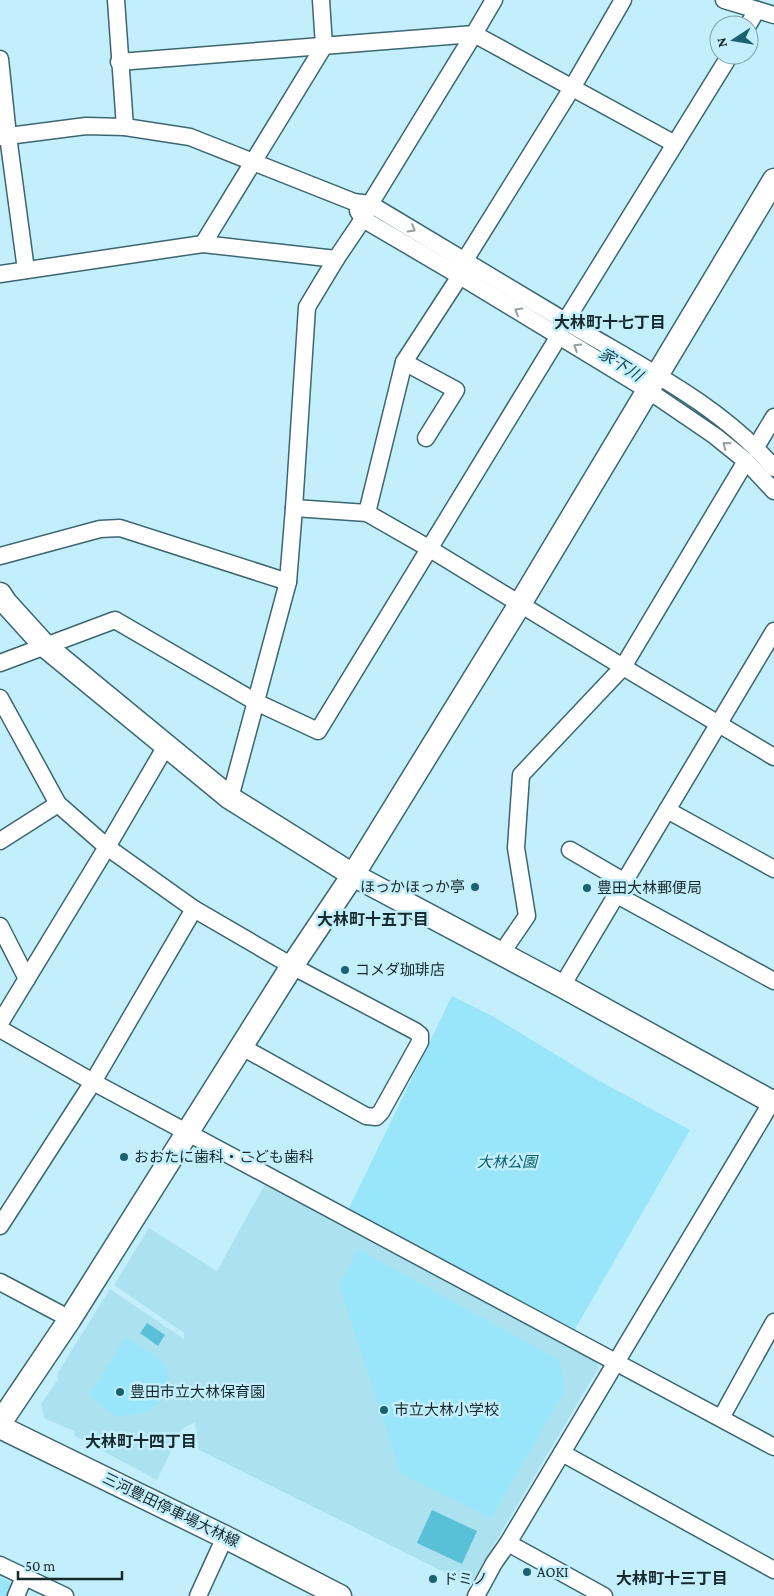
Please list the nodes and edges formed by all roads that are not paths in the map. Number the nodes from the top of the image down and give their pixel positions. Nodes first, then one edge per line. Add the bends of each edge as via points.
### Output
1 (116, 0) edge
2 (321, 0) edge
3 (494, 0) edge
4 (623, 0) edge
5 (724, 0) edge
6 (757, 10) junction
7 (754, 15) edge
8 (774, 16) edge
9 (474, 34) junction
10 (324, 46) junction
11 (0, 59) edge
12 (119, 62) junction
13 (724, 65) edge
14 (572, 88) junction
15 (125, 127) junction
16 (4, 136) edge
17 (675, 144) junction
18 (254, 162) junction
19 (774, 180) edge
20 (354, 202) junction
21 (370, 204) junction
22 (363, 219) junction
23 (203, 244) junction
24 (336, 259) junction
25 (465, 260) junction
26 (26, 270) junction
27 (0, 274) edge
28 (460, 276) junction
29 (562, 329) junction
30 (404, 362) junction
31 (653, 383) junction
32 (774, 416) edge
33 (426, 438) dead end
34 (756, 447) junction
35 (746, 461) junction
36 (774, 468) edge
37 (774, 491) edge
38 (294, 508) junction
39 (367, 513) junction
40 (430, 549) junction
41 (0, 556) edge
42 (288, 582) junction
43 (0, 594) edge
44 (520, 604) junction
45 (774, 632) edge
46 (45, 646) junction
47 (0, 663) edge
48 (622, 667) junction
49 (0, 698) edge
50 (256, 702) junction
51 (719, 724) junction
52 (166, 746) junction
53 (774, 757) edge
54 (230, 798) junction
55 (58, 804) junction
56 (667, 810) junction
57 (1, 839) edge
58 (107, 847) junction
59 (570, 850) dead end
60 (774, 870) edge
61 (353, 875) junction
62 (621, 888) junction
63 (194, 909) junction
64 (0, 926) edge
65 (501, 954) junction
66 (292, 966) junction
67 (27, 979) junction
68 (774, 981) edge
69 (562, 986) junction
70 (0, 1023) edge
71 (0, 1029) edge
72 (242, 1047) junction
73 (93, 1082) junction
74 (773, 1101) edge
75 (188, 1133) junction
76 (0, 1226) edge
77 (0, 1282) edge
78 (70, 1319) junction
79 (774, 1322) edge
80 (616, 1361) junction
81 (721, 1418) junction
82 (0, 1423) edge
83 (0, 1427) edge
84 (774, 1447) edge
85 (562, 1453) junction
86 (225, 1537) junction
87 (508, 1544) junction
88 (0, 1565) edge
89 (774, 1570) edge
90 (24, 1576) junction
91 (16, 1596) edge
92 (65, 1596) edge
93 (198, 1596) edge
94 (340, 1596) edge
95 (476, 1596) edge
96 (604, 1596) edge

1 - 12 street
2 - 10 street
3 - 9 street
4 - 14 street
5 - 6 street
6 - 7 street
6 - 8 street
9 - 10 street
9 - 14 street
9 - 21 street
10 - 12 street
10 - 18 street
11 - 16 street
12 - 15 street
13 - 17 street
14 - 17 street
14 - 25 street
15 - 16 street via 86,126
15 - 18 street via 190,137
16 - 26 street
17 - 29 street
18 - 20 street
18 - 23 street
19 - 31 street
20 - 21 street
20 - 22 street
21 - 22 street
21 -> 25 street
22 - 24 street
22 - 28 street
23 - 24 street
23 - 26 street
24 - 38 street via 307,307
25 - 29 street
26 - 27 street
29 -> 28 street
28 - 30 street
29 - 31 street
29 - 40 street
30 - 33 street via 456,390
30 - 39 street
31 - 34 street via 723,420
35 -> 31 street
31 - 44 street
32 - 34 street
34 - 36 street
35 - 37 street
35 - 48 street
38 - 39 street
38 - 42 street
39 - 40 street
40 - 44 street
40 - 50 street via 318,731
41 - 42 street via 100,529 120,528
42 - 50 street
43 - 46 street
44 - 48 street
44 - 61 street
45 - 51 street
46 - 47 street
46 - 50 street via 115,620
46 - 52 street
48 - 51 street
48 - 65 street via 521,775 516,848 527,916
49 - 55 street
50 - 54 street
51 - 53 street
51 - 56 street
52 - 54 street
52 - 58 street
54 - 61 street
55 - 57 street
55 - 58 street
56 - 60 street
56 - 62 street
58 - 63 street
58 - 67 street
59 - 62 street
61 - 65 street
61 - 66 street
62 - 68 street
62 - 69 street
63 - 66 street
63 - 73 street
64 - 67 street
65 - 69 street
66 - 72 street
66 - 72 street via 420,1035 420,1042 381,1112 376,1117 366,1116
67 - 70 street
69 - 74 street
71 - 73 street
72 - 75 street
73 - 75 street
73 - 76 street
74 - 80 street
75 - 78 street
75 - 80 street
77 - 78 street
78 - 82 street
79 - 81 street
80 - 81 street
80 - 85 street
81 - 84 street
83 - 86 street, 三河豊田停車場大林線
85 - 87 street
85 - 89 street
86 - 93 street
86 - 94 street, 三河豊田停車場大林線
87 - 95 street
87 - 96 street
88 - 90 street
90 - 91 street
90 - 92 street

